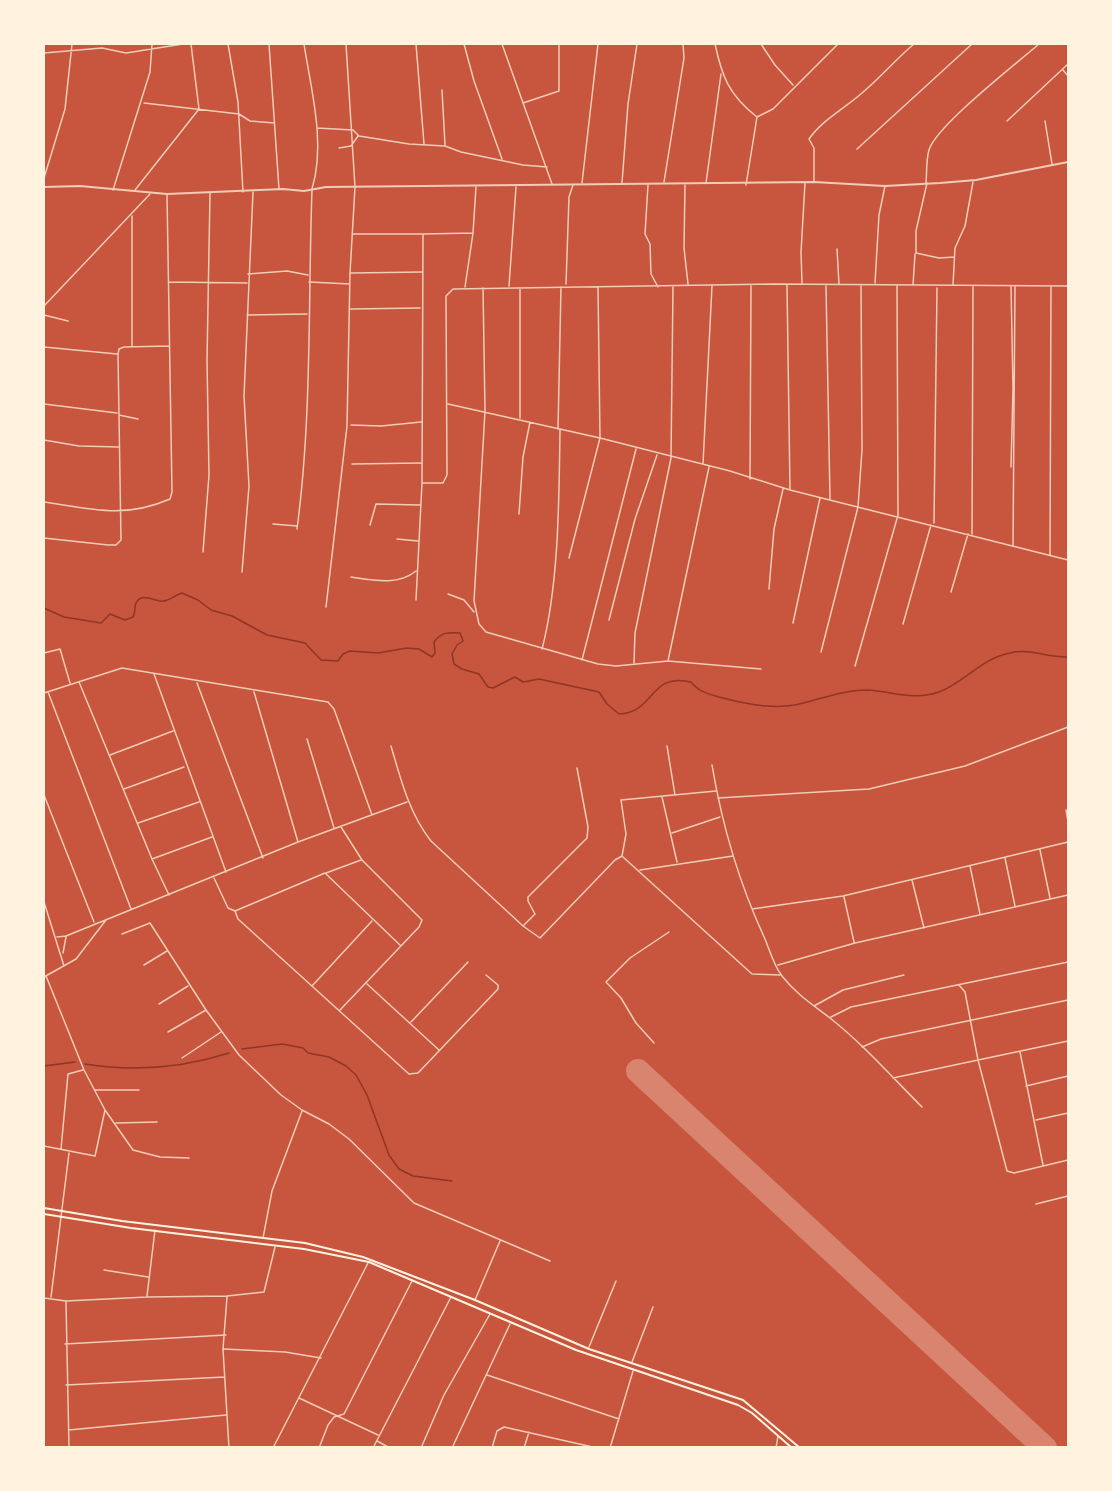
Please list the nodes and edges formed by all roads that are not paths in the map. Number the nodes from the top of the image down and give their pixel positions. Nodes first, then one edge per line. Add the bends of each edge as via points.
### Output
1 (72, 44) edge
2 (152, 44) edge
3 (183, 44) edge
4 (191, 44) edge
5 (201, 44) edge
6 (222, 44) edge
7 (228, 44) edge
8 (269, 44) edge
9 (304, 44) edge
10 (346, 44) edge
11 (416, 44) edge
12 (464, 44) edge
13 (502, 44) edge
14 (559, 44) edge
15 (598, 44) edge
16 (637, 44) edge
17 (683, 44) edge
18 (715, 44) edge
19 (761, 44) edge
20 (838, 44) edge
21 (914, 44) edge
22 (972, 44) edge
23 (1039, 44) edge
24 (152, 48) junction
25 (72, 51) junction
26 (44, 53) edge
27 (1068, 64) edge
28 (1062, 69) junction
29 (721, 74) junction
30 (1068, 76) edge
31 (794, 86) junction
32 (442, 90) dead end
33 (142, 102) junction
34 (522, 103) junction
35 (199, 109) junction
36 (239, 114) junction
37 (758, 117) junction
38 (1007, 121) dead end
39 (1045, 121) dead end
40 (275, 123) junction
41 (316, 128) junction
42 (352, 130) junction
43 (359, 136) junction
44 (353, 143) junction
45 (424, 145) junction
46 (445, 146) junction
47 (339, 148) dead end
48 (857, 149) dead end
49 (502, 159) junction
50 (1068, 162) edge
51 (1052, 165) junction
52 (547, 167) junction
53 (44, 178) edge
54 (974, 180) junction
55 (814, 182) junction
56 (664, 183) junction
57 (805, 183) junction
58 (927, 183) junction
59 (552, 184) junction
60 (573, 184) junction
61 (582, 184) junction
62 (622, 184) junction
63 (648, 184) junction
64 (685, 184) junction
65 (706, 184) junction
66 (746, 184) junction
67 (516, 186) junction
68 (885, 186) junction
69 (44, 187) edge
70 (355, 187) junction
71 (476, 187) junction
72 (279, 189) junction
73 (312, 189) junction
74 (113, 190) junction
75 (135, 190) junction
76 (210, 192) junction
77 (243, 192) junction
78 (253, 192) junction
79 (151, 193) junction
80 (167, 194) junction
81 (132, 215) junction
82 (473, 233) junction
83 (352, 234) junction
84 (423, 234) junction
85 (837, 249) dead end
86 (916, 253) junction
87 (954, 257) junction
88 (422, 272) junction
89 (350, 273) junction
90 (248, 274) junction
91 (309, 275) junction
92 (169, 282) dead end
93 (308, 282) junction
94 (209, 283) junction
95 (248, 283) junction
96 (351, 284) junction
97 (802, 284) junction
98 (875, 284) junction
99 (897, 284) junction
100 (712, 285) junction
101 (751, 285) junction
102 (787, 285) junction
103 (826, 285) junction
104 (839, 285) junction
105 (861, 285) junction
106 (1011, 285) junction
107 (1015, 285) junction
108 (561, 286) junction
109 (566, 286) junction
110 (674, 286) junction
111 (688, 286) junction
112 (913, 286) junction
113 (953, 286) junction
114 (973, 286) junction
115 (1051, 286) junction
116 (1068, 286) edge
117 (509, 287) junction
118 (520, 287) junction
119 (598, 287) junction
120 (658, 287) junction
121 (937, 287) junction
122 (465, 288) junction
123 (483, 288) junction
124 (44, 306) edge
125 (421, 308) junction
126 (350, 309) junction
127 (308, 314) junction
128 (44, 315) edge
129 (246, 315) junction
130 (68, 321) dead end
131 (132, 346) junction
132 (170, 346) junction
133 (44, 347) edge
134 (118, 354) junction
135 (44, 404) edge
136 (447, 404) junction
137 (485, 411) junction
138 (118, 414) junction
139 (520, 418) junction
140 (138, 419) dead end
141 (530, 421) junction
142 (422, 422) junction
143 (351, 425) dead end
144 (559, 429) junction
145 (600, 438) junction
146 (44, 440) edge
147 (119, 447) junction
148 (636, 448) junction
149 (658, 454) junction
150 (671, 458) junction
151 (422, 463) junction
152 (352, 464) dead end
153 (703, 465) junction
154 (710, 466) junction
155 (1011, 467) dead end
156 (1050, 468) dead end
157 (750, 479) junction
158 (422, 483) junction
159 (783, 488) junction
160 (790, 490) junction
161 (821, 497) junction
162 (830, 499) junction
163 (44, 502) edge
164 (421, 505) junction
165 (858, 507) junction
166 (122, 512) junction
167 (519, 514) dead end
168 (898, 515) junction
169 (273, 524) dead end
170 (932, 524) junction
171 (370, 525) dead end
172 (298, 526) junction
173 (297, 530) dead end
174 (969, 533) junction
175 (972, 534) junction
176 (44, 538) edge
177 (397, 539) dead end
178 (419, 542) junction
179 (1013, 545) junction
180 (203, 552) dead end
181 (1050, 556) junction
182 (569, 558) dead end
183 (1068, 560) edge
184 (417, 570) junction
185 (242, 572) dead end
186 (351, 577) dead end
187 (769, 588) dead end
188 (951, 591) dead end
189 (448, 594) dead end
190 (416, 600) dead end
191 (326, 607) dead end
192 (475, 613) junction
193 (609, 620) dead end
194 (793, 622) dead end
195 (903, 624) dead end
196 (541, 650) junction
197 (44, 652) edge
198 (821, 652) dead end
199 (581, 660) junction
200 (668, 662) junction
201 (634, 663) junction
202 (855, 666) dead end
203 (761, 669) dead end
204 (154, 674) junction
205 (79, 681) junction
206 (197, 682) junction
207 (70, 684) junction
208 (47, 691) junction
209 (254, 691) junction
210 (44, 693) edge
211 (1068, 727) edge
212 (174, 730) junction
213 (307, 738) dead end
214 (392, 746) dead end
215 (667, 746) dead end
216 (109, 756) junction
217 (712, 765) dead end
218 (186, 766) junction
219 (578, 768) dead end
220 (123, 790) junction
221 (716, 791) junction
222 (44, 795) edge
223 (675, 796) junction
224 (662, 797) junction
225 (718, 798) junction
226 (200, 801) junction
227 (408, 802) junction
228 (1066, 810) dead end
229 (372, 815) junction
230 (720, 817) dead end
231 (1068, 820) edge
232 (137, 823) junction
233 (341, 826) junction
234 (334, 828) junction
235 (671, 833) junction
236 (213, 836) junction
237 (298, 842) junction
238 (1068, 842) edge
239 (1040, 849) junction
240 (622, 856) junction
241 (733, 856) junction
242 (1004, 857) junction
243 (263, 858) junction
244 (152, 860) junction
245 (362, 860) junction
246 (678, 863) junction
247 (970, 865) junction
248 (639, 870) junction
249 (226, 872) junction
250 (325, 873) junction
251 (214, 879) junction
252 (911, 879) junction
253 (170, 895) junction
254 (843, 896) junction
255 (1068, 896) edge
256 (1050, 900) junction
257 (44, 902) edge
258 (1015, 907) junction
259 (131, 909) junction
260 (751, 910) junction
261 (235, 911) junction
262 (980, 915) junction
263 (107, 920) junction
264 (372, 920) junction
265 (94, 923) junction
266 (524, 926) junction
267 (924, 928) junction
268 (669, 932) dead end
269 (122, 934) dead end
270 (66, 936) junction
271 (57, 937) junction
272 (855, 943) junction
273 (400, 946) junction
274 (167, 950) junction
275 (62, 955) junction
276 (468, 962) dead end
277 (1068, 962) edge
278 (144, 965) dead end
279 (777, 965) junction
280 (64, 967) junction
281 (486, 975) dead end
282 (780, 975) junction
283 (904, 975) dead end
284 (45, 977) edge
285 (366, 983) junction
286 (189, 985) junction
287 (959, 985) junction
288 (312, 986) junction
289 (1068, 1000) edge
290 (159, 1004) dead end
291 (813, 1006) junction
292 (206, 1010) junction
293 (339, 1011) junction
294 (830, 1018) junction
295 (970, 1019) junction
296 (410, 1023) junction
297 (168, 1032) dead end
298 (221, 1032) junction
299 (1068, 1041) edge
300 (654, 1043) dead end
301 (861, 1047) junction
302 (439, 1051) junction
303 (1020, 1051) junction
304 (182, 1058) dead end
305 (978, 1060) junction
306 (84, 1070) junction
307 (1068, 1076) edge
308 (893, 1078) junction
309 (1026, 1086) junction
310 (95, 1090) junction
311 (139, 1090) dead end
312 (922, 1107) dead end
313 (105, 1110) junction
314 (302, 1110) junction
315 (1068, 1113) edge
316 (1035, 1120) junction
317 (157, 1122) dead end
318 (116, 1123) junction
319 (44, 1146) edge
320 (61, 1150) junction
321 (69, 1152) junction
322 (189, 1158) dead end
323 (1068, 1160) edge
324 (1043, 1166) junction
325 (1068, 1196) edge
326 (1036, 1204) dead end
327 (44, 1208) edge
328 (61, 1212) junction
329 (44, 1214) edge
330 (61, 1218) junction
331 (155, 1230) junction
332 (262, 1239) junction
333 (500, 1240) junction
334 (275, 1246) junction
335 (550, 1261) dead end
336 (369, 1262) junction
337 (104, 1270) dead end
338 (149, 1277) junction
339 (412, 1280) junction
340 (615, 1281) dead end
341 (147, 1296) junction
342 (227, 1296) junction
343 (451, 1297) junction
344 (44, 1298) edge
345 (51, 1298) junction
346 (476, 1300) junction
347 (66, 1302) junction
348 (653, 1307) dead end
349 (490, 1313) junction
350 (510, 1323) junction
351 (226, 1335) junction
352 (65, 1344) junction
353 (223, 1349) junction
354 (589, 1349) junction
355 (321, 1358) junction
356 (632, 1363) junction
357 (634, 1370) junction
358 (487, 1376) junction
359 (224, 1377) junction
360 (66, 1385) junction
361 (298, 1398) junction
362 (226, 1415) junction
363 (340, 1417) junction
364 (619, 1419) junction
365 (69, 1430) junction
366 (529, 1431) junction
367 (378, 1435) junction
368 (778, 1435) junction
369 (377, 1441) junction
370 (69, 1448) edge
371 (229, 1448) edge
372 (273, 1448) edge
373 (319, 1448) edge
374 (373, 1448) edge
375 (390, 1448) edge
376 (421, 1448) edge
377 (452, 1448) edge
378 (492, 1448) edge
379 (524, 1448) edge
380 (597, 1448) edge
381 (610, 1448) edge
382 (670, 1448) edge
383 (677, 1448) edge
384 (776, 1448) edge
385 (792, 1448) edge
386 (800, 1448) edge

1 - 25 street
2 - 24 street
3 - 24 street
4 - 35 street
5 - 6 street
7 - 36 street
8 - 40 street
9 - 41 street
10 - 42 street
11 - 45 street
12 - 49 street
13 - 34 street
14 - 34 street via 559,91
15 - 61 street
16 - 62 street
17 - 56 street
18 - 29 street
19 - 31 street
20 - 31 street
21 - 55 street via 863,92 819,125 809,140 814,148
22 - 48 street
23 - 58 street via 934,141 929,149
24 - 25 street via 126,53 102,48
24 - 33 street
25 - 26 street
25 - 53 street via 65,109
27 - 28 street
28 - 30 street
28 - 38 street
29 - 37 street via 746,108
29 - 65 street
31 - 37 street via 772,109
32 - 46 street
33 - 35 street
33 - 74 street
34 - 52 street
35 - 36 street
35 - 75 street
36 - 40 street via 250,121
36 - 77 street
37 - 66 street
39 - 51 street
40 - 72 street
41 - 42 street
41 - 73 street via 316,176
42 - 43 street
42 - 44 street
43 - 44 street
43 - 45 street
44 - 47 street
44 - 70 street
45 - 46 street
46 - 49 street
49 - 52 street
50 - 51 street
51 - 54 street
52 - 59 street
54 - 58 street
54 - 87 street
55 - 57 street
55 - 68 street
56 - 63 street
56 - 64 street
57 - 66 street
57 - 97 street
58 - 68 street
58 - 86 street via 916,231
59 - 60 street
59 - 67 street
60 - 61 street
60 - 109 street via 569,197
61 - 62 street
62 - 63 street
63 - 120 street via 645,234 650,244 651,274
64 - 65 street
64 - 111 street
65 - 66 street
67 - 71 street
67 - 117 street
68 - 98 street via 879,215
69 - 74 street
70 - 71 street
70 - 73 street
70 - 83 street
71 - 82 street
72 - 73 street
72 - 78 street
73 - 91 street
74 - 75 street
75 - 79 street
76 - 77 street
76 - 80 street
76 - 94 street
77 - 78 street
78 - 90 street
79 - 80 street
79 - 81 street
80 - 132 street
81 - 124 street
81 - 131 street
82 - 84 street
82 - 122 street
83 - 84 street
83 - 89 street
84 - 88 street
85 - 104 street
86 - 87 street
86 - 112 street
87 - 113 street
88 - 89 street
88 - 125 street
89 - 96 street
90 - 91 street via 287,271
90 - 95 street
91 - 93 street
92 - 94 street
93 - 96 street
93 - 127 street
94 - 95 street
94 - 180 street via 209,475
95 - 129 street
96 - 126 street
97 - 102 street
97 - 103 street
98 - 99 street
98 - 105 street
99 - 112 street
99 - 168 street
100 - 101 street
100 - 111 street
100 - 153 street
101 - 102 street
101 - 157 street
102 - 160 street
103 - 104 street
103 - 162 street
104 - 105 street
105 - 165 street via 862,450
106 - 107 street
106 - 114 street
106 - 155 street
107 - 115 street
107 - 179 street
108 - 109 street
108 - 118 street
108 - 144 street
109 - 119 street
110 - 111 street
110 - 120 street
110 - 150 street
112 - 121 street
113 - 114 street
113 - 121 street
114 - 175 street
115 - 116 street
115 - 156 street
115 - 181 street
117 - 118 street
117 - 123 street
118 - 139 street
119 - 120 street
119 - 145 street
121 - 170 street
122 - 123 street
122 - 136 street via 453,289 446,296
123 - 137 street
125 - 126 street
125 - 142 street
126 - 191 street via 347,426
127 - 129 street
127 - 172 street via 308,417
128 - 130 street
129 - 185 street via 244,396 249,486
131 - 132 street
131 - 134 street via 119,349
132 - 166 street via 170,499 149,508
133 - 134 street
134 - 138 street
135 - 138 street
136 - 137 street
136 - 158 street via 447,475 443,483
137 - 139 street
137 - 192 street
138 - 140 street
138 - 147 street
139 - 141 street
141 - 144 street
141 - 167 street
142 - 143 street
142 - 151 street
144 - 145 street
144 - 196 street via 550,617
145 - 148 street
145 - 182 street
146 - 147 street
147 - 166 street
148 - 149 street
148 - 199 street
149 - 150 street
149 - 193 street via 635,519
150 - 153 street
150 - 201 street via 635,633
151 - 152 street
151 - 158 street
153 - 154 street
154 - 157 street
154 - 200 street
157 - 159 street
158 - 164 street
159 - 160 street
159 - 187 street via 774,529
160 - 161 street
161 - 162 street
161 - 194 street
162 - 165 street
163 - 166 street
164 - 171 street via 376,504
164 - 178 street
165 - 168 street
165 - 198 street
166 - 176 street via 121,540 116,545
168 - 170 street
168 - 202 street
169 - 172 street
170 - 174 street
170 - 195 street
172 - 173 street
174 - 175 street
174 - 188 street
175 - 179 street
177 - 178 street
178 - 184 street
179 - 181 street
181 - 183 street
184 - 186 street via 408,578 397,580
184 - 190 street
189 - 192 street via 464,600
192 - 196 street via 486,632
196 - 199 street
197 - 207 street via 60,649
199 - 201 street via 616,666
200 - 201 street
200 - 203 street
204 - 205 street via 116,668
204 - 206 street
204 - 212 street
205 - 207 street
205 - 216 street
206 - 209 street
206 - 243 street
207 - 208 street
208 - 210 street
208 - 259 street
209 - 229 street via 320,699 332,705
209 - 237 street
211 - 225 street via 965,766 869,789
212 - 216 street
212 - 218 street
213 - 234 street
214 - 227 street
215 - 223 street
216 - 220 street
217 - 221 street
218 - 220 street
218 - 226 street
219 - 266 street via 587,838 528,897 535,912
220 - 232 street
221 - 223 street
221 - 225 street
222 - 265 street
223 - 224 street
224 - 235 street
224 - 240 street via 621,800 626,834
225 - 241 street
226 - 232 street
226 - 236 street
227 - 229 street
227 - 266 street via 418,825 431,841
228 - 231 street
229 - 233 street
230 - 235 street
232 - 244 street
233 - 234 street
233 - 245 street
234 - 237 street
235 - 246 street
236 - 244 street
236 - 249 street
237 - 243 street
238 - 239 street
239 - 242 street
239 - 256 street
240 - 248 street
240 - 266 street via 544,936 538,937
241 - 246 street
241 - 260 street
242 - 247 street
242 - 258 street
243 - 249 street
244 - 253 street
245 - 250 street
245 - 273 street via 421,917 419,927
246 - 248 street
247 - 252 street
247 - 262 street
248 - 282 street via 752,974
249 - 251 street
250 - 261 street
250 - 264 street
251 - 253 street
251 - 261 street via 228,908
252 - 254 street
252 - 267 street
253 - 259 street
254 - 260 street
254 - 272 street
255 - 256 street
256 - 258 street
257 - 271 street
258 - 262 street
259 - 263 street
260 - 279 street
261 - 288 street via 238,919
262 - 267 street
263 - 265 street
263 - 280 street via 76,959
264 - 273 street
264 - 288 street
265 - 270 street
267 - 272 street
268 - 300 street via 630,958 606,982
269 - 274 street via 150,923
270 - 271 street
270 - 275 street
271 - 275 street
272 - 279 street
273 - 285 street
274 - 278 street
274 - 286 street
275 - 280 street
276 - 296 street
277 - 287 street
279 - 282 street
280 - 284 street
281 - 302 street via 498,989
282 - 291 street
283 - 291 street via 843,990
284 - 306 street
285 - 293 street
285 - 296 street
286 - 290 street
286 - 292 street
287 - 294 street via 851,1007
287 - 295 street via 965,992
288 - 293 street
289 - 295 street
291 - 294 street
292 - 297 street
292 - 298 street
293 - 302 street via 409,1074 418,1073
294 - 301 street
295 - 301 street
295 - 305 street
296 - 302 street
298 - 304 street
298 - 314 street via 239,1055
299 - 303 street
301 - 308 street
303 - 305 street
303 - 309 street
305 - 308 street
305 - 324 street via 1007,1171
306 - 310 street
306 - 320 street via 68,1074
307 - 309 street
308 - 312 street
309 - 316 street
310 - 311 street
310 - 313 street
313 - 318 street
313 - 321 street via 97,1155
314 - 332 street via 272,1191
314 - 333 street via 348,1139 414,1203
315 - 316 street
316 - 324 street
317 - 318 street
318 - 322 street via 133,1150 160,1157
319 - 320 street
320 - 321 street
321 - 328 street
323 - 324 street
325 - 326 street
327 - 328 main road
328 - 330 street
328 - 332 main road
329 - 330 main road
330 - 331 main road
330 - 345 street
331 - 334 main road
331 - 338 street
332 - 346 main road via 348,1252
333 - 335 street
333 - 346 street
334 - 336 main road
334 - 342 street via 266,1290
336 - 339 main road
336 - 355 street
337 - 338 street
338 - 341 street
339 - 343 main road
339 - 363 street
340 - 354 street
341 - 342 street
341 - 347 street
342 - 351 street
343 - 349 main road
343 - 367 street
344 - 345 street
345 - 347 street
346 - 354 main road
347 - 352 street
348 - 356 street
349 - 350 main road
349 - 376 street via 444,1395
350 - 357 main road
350 - 358 street
351 - 352 street
351 - 353 street
352 - 360 street
353 - 355 street
353 - 359 street
354 - 356 main road
355 - 361 street
356 - 386 main road via 743,1400
357 - 364 street
357 - 368 main road via 738,1405
358 - 364 street
358 - 377 street
359 - 360 street
359 - 362 street
360 - 365 street
361 - 363 street
361 - 372 street
362 - 365 street
362 - 371 street
363 - 367 street
363 - 373 street via 334,1417 328,1425
364 - 381 street
365 - 370 street
366 - 378 street via 501,1427
366 - 379 street
366 - 380 street
367 - 369 street
368 - 384 street
368 - 385 main road
369 - 374 street
369 - 375 street
382 - 383 street

